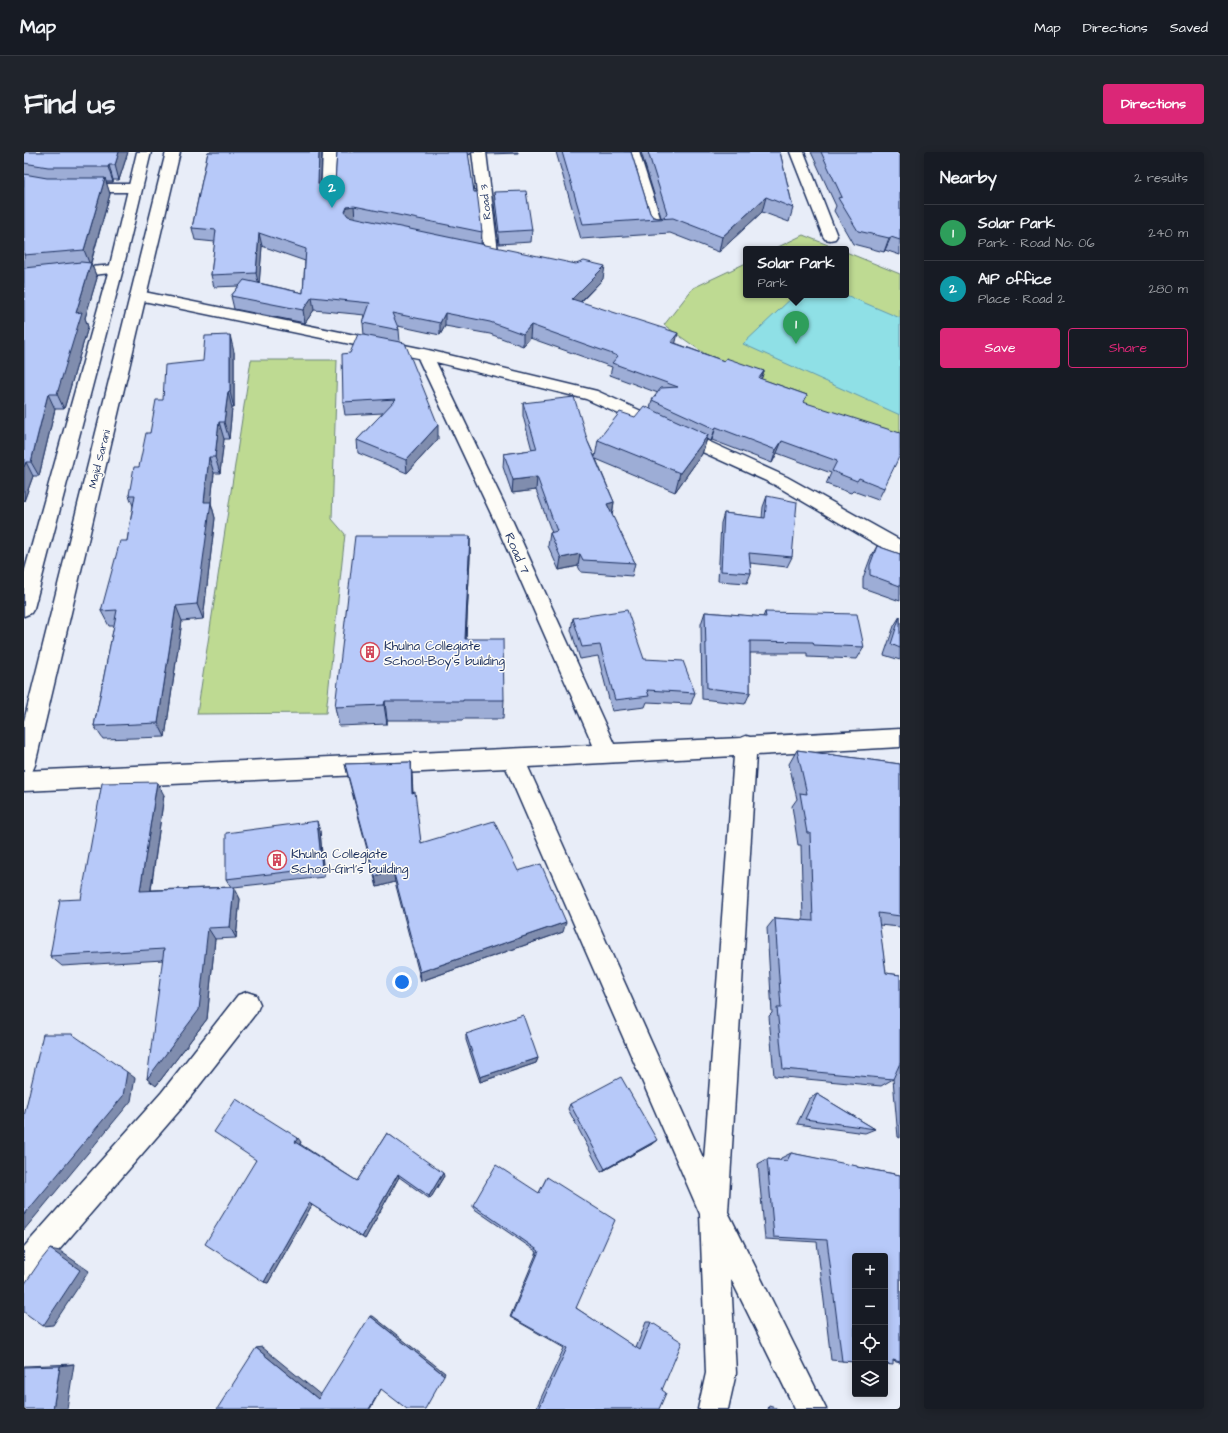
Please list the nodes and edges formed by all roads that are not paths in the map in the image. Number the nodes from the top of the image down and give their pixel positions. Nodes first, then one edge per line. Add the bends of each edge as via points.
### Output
1 (144, 152) edge
2 (173, 152) edge
3 (330, 152) edge
4 (480, 152) edge
5 (632, 152) edge
6 (797, 152) edge
7 (24, 182) edge
8 (135, 188) junction
9 (328, 196) edge
10 (656, 227) edge
11 (830, 236) dead end
12 (476, 249) edge
13 (491, 252) junction
14 (506, 256) edge
15 (116, 269) junction
16 (24, 277) edge
17 (139, 296) junction
18 (424, 354) junction
19 (900, 549) edge
20 (24, 608) edge
21 (900, 738) edge
22 (746, 745) junction
23 (608, 754) junction
24 (513, 758) junction
25 (24, 765) edge
26 (24, 781) edge
27 (247, 1004) dead end
28 (714, 1214) junction
29 (24, 1269) edge
30 (713, 1409) edge
31 (811, 1409) edge

1 - 8 street
2 - 17 street, Majid Sarani
3 - 9 street
4 - 13 street, Road 3
5 - 10 street
6 - 11 street
7 - 8 street via 53,188
8 - 15 street
12 - 13 street
13 - 14 street
15 - 16 street
15 - 20 street
17 - 18 street
17 - 25 street, Majid Sarani
18 - 19 street via 591,395 781,481
18 - 23 street, Road 7 via 504,522
21 - 22 street
22 - 23 street
22 - 28 street
23 - 24 street
24 - 26 street
24 - 28 street
27 - 29 street via 171,1100
28 - 30 street via 721,1373
28 - 31 street

